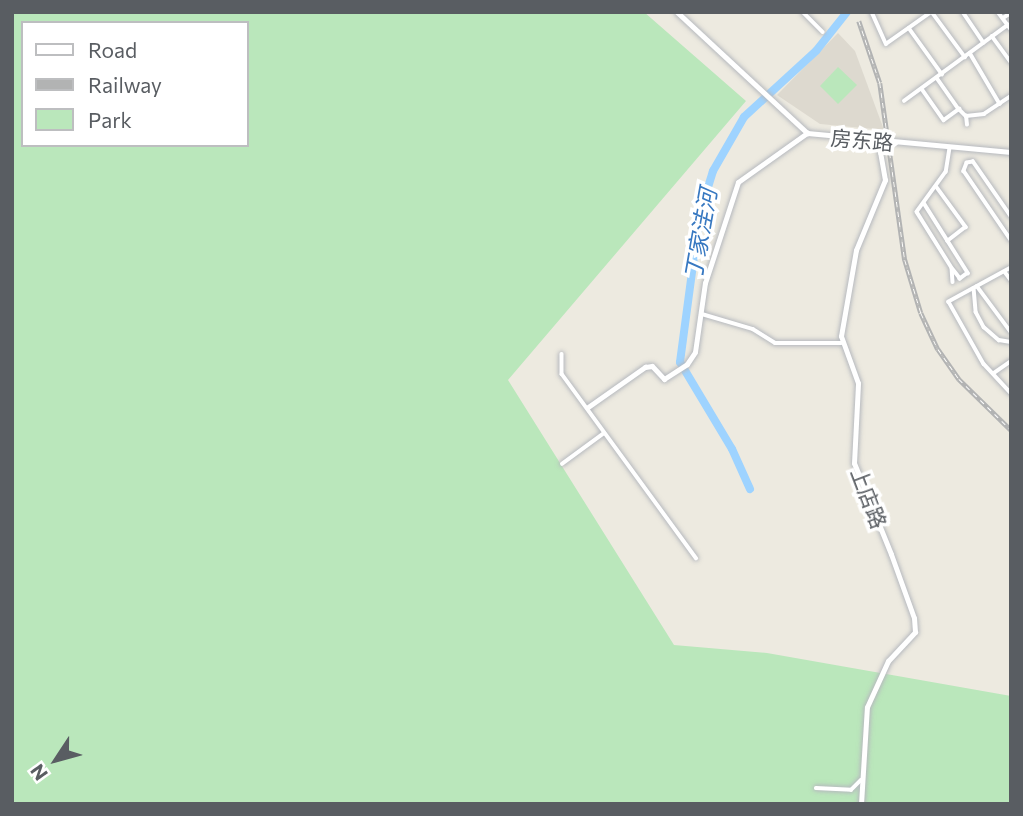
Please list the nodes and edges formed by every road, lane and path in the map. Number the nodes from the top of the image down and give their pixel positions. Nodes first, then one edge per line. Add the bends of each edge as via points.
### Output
1 (677, 12) edge
2 (803, 12) edge
3 (872, 12) edge
4 (931, 12) edge
5 (963, 12) edge
6 (998, 12) edge
7 (1011, 13) edge
8 (1003, 18) junction
9 (1009, 27) edge
10 (909, 28) junction
11 (823, 32) dead end
12 (992, 36) junction
13 (984, 43) junction
14 (970, 54) junction
15 (965, 57) junction
16 (1011, 62) edge
17 (942, 74) junction
18 (937, 78) junction
19 (922, 89) junction
20 (1011, 96) edge
21 (904, 101) dead end
22 (1000, 104) junction
23 (959, 109) junction
24 (966, 116) junction
25 (967, 125) dead end
26 (807, 133) junction
27 (878, 142) junction
28 (950, 148) junction
29 (1011, 152) edge
30 (936, 186) junction
31 (924, 203) junction
32 (1011, 217) edge
33 (1011, 240) edge
34 (948, 241) junction
35 (952, 268) junction
36 (1011, 268) edge
37 (1005, 272) junction
38 (1011, 280) edge
39 (953, 282) dead end
40 (976, 287) junction
41 (702, 314) junction
42 (1011, 332) edge
43 (1011, 342) edge
44 (841, 343) junction
45 (562, 354) dead end
46 (1011, 361) edge
47 (994, 373) junction
48 (1011, 393) edge
49 (588, 407) junction
50 (604, 433) junction
51 (562, 464) dead end
52 (696, 558) dead end
53 (863, 779) junction
54 (816, 788) dead end
55 (861, 804) edge

1 - 26 street, 房东路 via 770,104
2 - 11 street
3 - 10 street via 886,44
4 - 10 street
4 - 15 street
5 - 13 street
6 - 8 street
7 - 8 street
8 - 9 street
9 - 12 street
10 - 17 street
12 - 13 street
12 - 16 street
13 - 14 street
14 - 15 street
14 - 22 street
15 - 17 street
17 - 18 street
18 - 19 street
18 - 23 street
19 - 21 street
19 - 23 street via 944,120
20 - 22 street
22 - 24 street via 985,114
23 - 24 street
24 - 25 street
26 - 27 street, 房东路
26 - 41 street via 738,182 715,245
27 - 28 street, 房东路
27 - 44 street via 885,180 856,250
28 - 29 street, 房东路
28 - 30 street via 946,172
30 - 31 street
30 - 34 street via 966,228
31 - 34 street
31 - 35 street via 918,212
32 - 33 street via 973,162 967,163 964,171
34 - 35 street via 968,273 960,279
35 - 39 street
36 - 37 street
37 - 38 street
37 - 40 street
40 - 42 street
40 - 43 street via 976,312 984,327 999,341
40 - 47 street via 953,298 950,305
41 - 44 street via 753,329 775,343
41 - 49 street via 695,352 687,364 664,379 652,366 645,367
44 - 53 street, 上店路 via 859,383 854,463 914,618 915,632 888,661 867,707
45 - 49 street via 562,374
46 - 47 street
47 - 48 street
49 - 50 street
50 - 51 street
50 - 52 street
53 - 54 street via 851,790
53 - 55 street, 上店路

